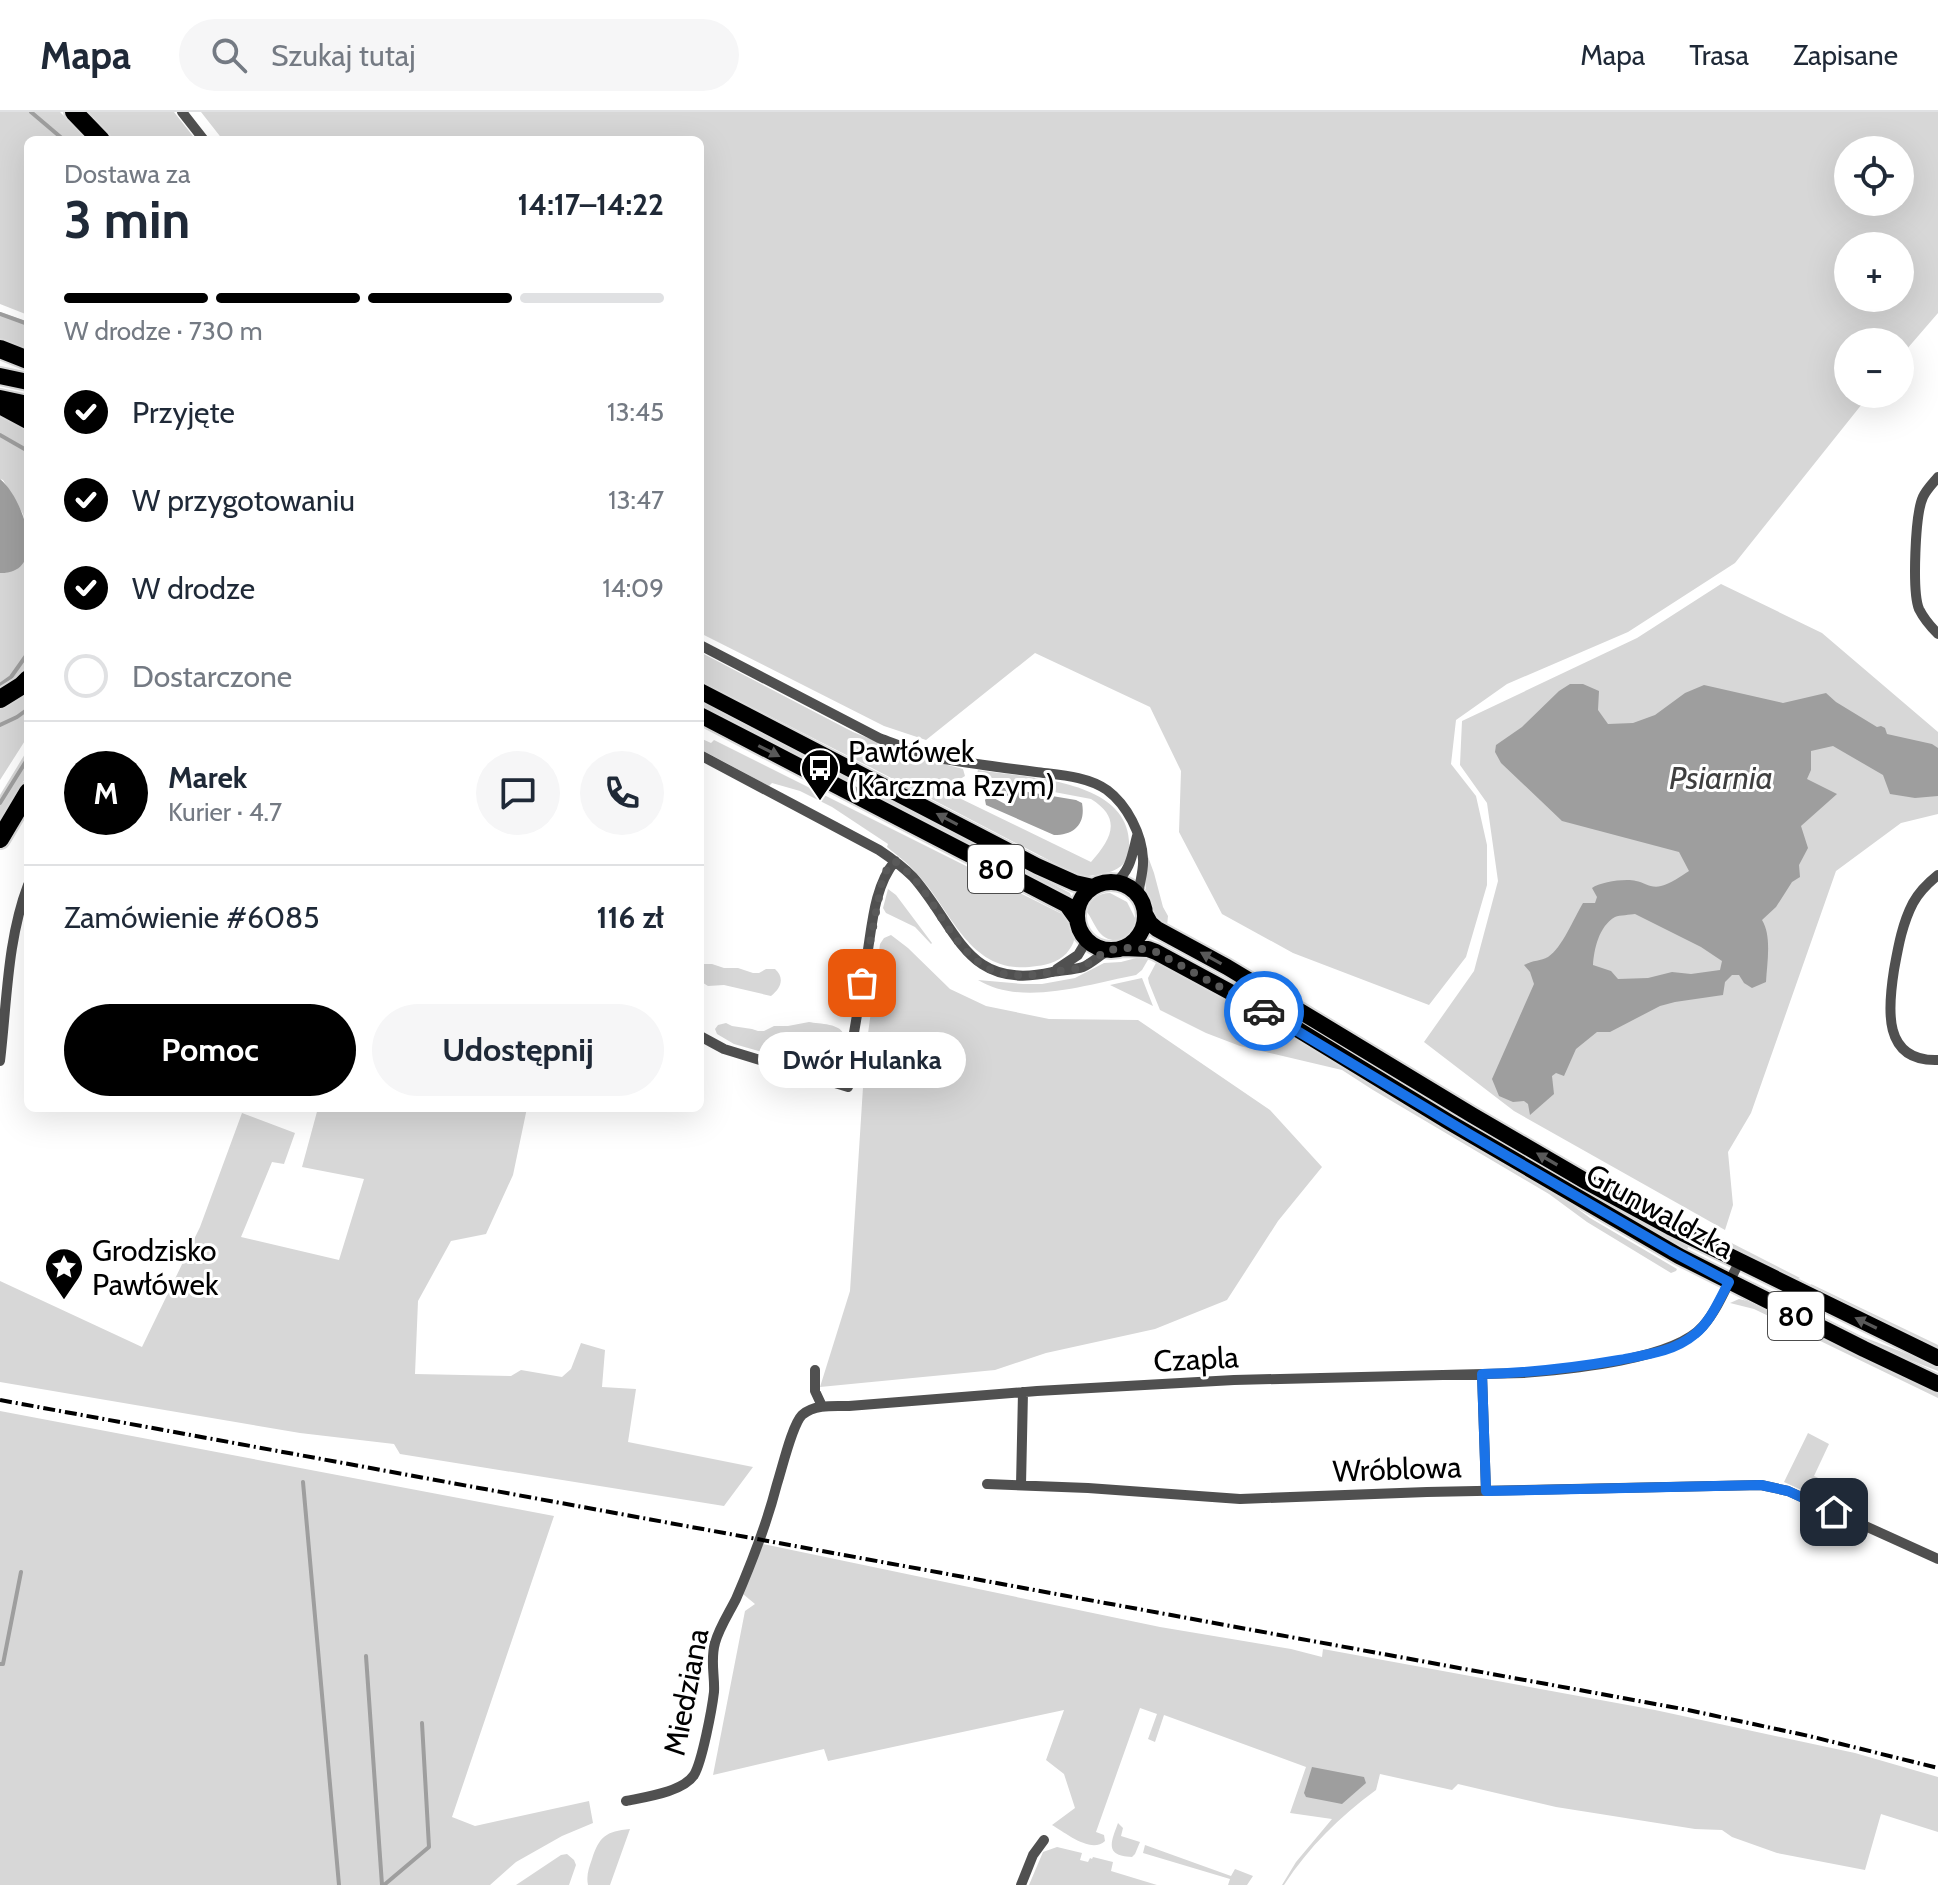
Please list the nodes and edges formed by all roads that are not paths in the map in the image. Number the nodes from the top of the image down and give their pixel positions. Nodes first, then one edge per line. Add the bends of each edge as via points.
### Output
1 (74, 112) edge
2 (182, 112) edge
3 (97, 136) edge
4 (201, 136) edge
5 (0, 349) edge
6 (24, 358) edge
7 (0, 376) edge
8 (24, 381) edge
9 (0, 398) edge
10 (24, 403) edge
11 (0, 405) edge
12 (24, 418) edge
13 (1938, 477) edge
14 (1938, 634) edge
15 (704, 647) edge
16 (24, 683) edge
17 (704, 693) edge
18 (0, 699) edge
19 (704, 717) edge
20 (704, 757) edge
21 (24, 800) edge
22 (1137, 834) junction
23 (0, 839) edge
24 (895, 861) junction
25 (1938, 875) edge
26 (1115, 883) junction
27 (1093, 887) junction
28 (24, 896) edge
29 (1138, 896) junction
30 (1145, 914) junction
31 (1077, 919) junction
32 (1087, 940) junction
33 (1116, 949) junction
34 (1053, 972) junction
35 (704, 1038) edge
36 (1938, 1060) edge
37 (0, 1061) edge
38 (1740, 1261) junction
39 (1729, 1282) junction
40 (1938, 1358) edge
41 (815, 1370) dead end
42 (1482, 1374) junction
43 (1938, 1384) edge
44 (1023, 1392) junction
45 (822, 1406) junction
46 (987, 1484) dead end
47 (1021, 1485) junction
48 (1486, 1491) junction
49 (1938, 1559) edge
50 (626, 1801) dead end
51 (1044, 1840) dead end
52 (1021, 1885) edge

1 - 3 highway
2 - 4 street
5 - 6 highway
7 - 8 main road
9 - 10 main road
11 - 12 highway
13 - 14 street via 1923,496 1915,549 1918,607
15 - 22 street via 911,750 1105,788 1124,808
16 - 18 highway
27 -> 17 main road, 80 via 1046,870
19 -> 31 main road, 80 via 1067,905
20 - 24 street
21 - 23 highway
22 - 26 street via 1127,871
22 - 29 street via 1144,862
24 - 34 street via 977,961 1026,977
24 - 35 street via 886,871 875,909 848,1087
25 - 36 street via 1913,903 1900,939 1889,1018 1904,1049 1921,1059
26 - 27 main road, 80
26 - 29 main road
27 - 31 main road via 1080,901
28 - 37 street
29 - 30 main road, 80
30 - 33 main road via 1139,935
38 -> 30 main road, Grunwaldzka / 80 via 1587,1182 1157,929
31 - 32 main road, 80
32 - 33 main road, 80
32 - 34 street via 1078,955
33 - 34 street via 1082,967
33 - 39 main road, Grunwaldzka / 80 via 1156,952 1282,1020
38 - 39 street, Czapla
40 -> 38 main road, Grunwaldzka / 80
39 - 42 street, Czapla via 1704,1325 1665,1350 1571,1368
39 - 43 main road, Grunwaldzka / 80
41 - 45 street via 815,1391
42 - 44 street, Czapla
42 - 48 street
44 - 45 street, Czapla
44 - 47 street
45 - 50 street, Miedziana via 799,1420 771,1508 715,1643 714,1691 695,1772 675,1788
46 - 47 street, Wróblowa
47 - 48 street, Wróblowa via 1240,1499
48 - 49 street, Wróblowa via 1761,1485 1788,1491
51 - 52 street

